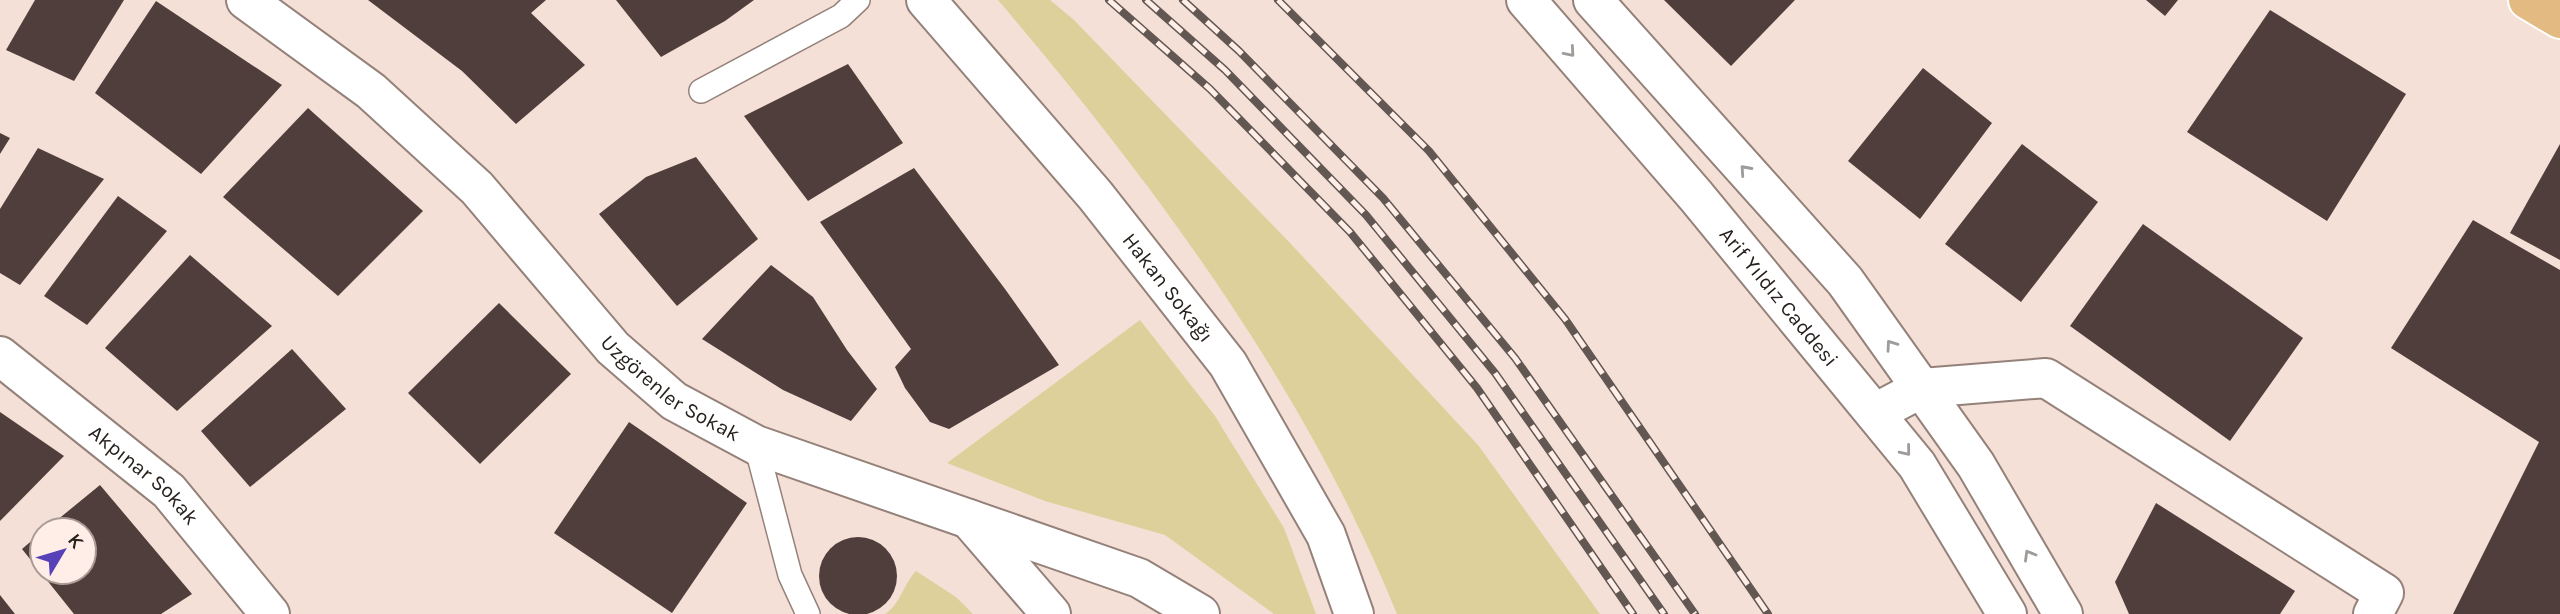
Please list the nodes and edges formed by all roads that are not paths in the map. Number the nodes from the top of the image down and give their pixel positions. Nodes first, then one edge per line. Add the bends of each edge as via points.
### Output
1 (246, 0) edge
2 (858, 0) edge
3 (926, 0) edge
4 (1526, 0) edge
5 (1593, 0) edge
6 (2528, 0) edge
7 (2560, 19) edge
8 (701, 91) dead end
9 (0, 356) edge
10 (1922, 388) junction
11 (1875, 413) junction
12 (756, 445) junction
13 (968, 517) junction
14 (270, 614) edge
15 (808, 614) edge
16 (1051, 614) edge
17 (1200, 614) edge
18 (1354, 614) edge
19 (2007, 614) edge
20 (2063, 614) edge
21 (2373, 614) edge

1 - 12 street, Uzgörenler Sokak via 371,91 477,188 613,348 674,401
2 - 8 lane via 841,16
3 - 18 street, Hakan Sokağı via 1096,195 1228,364 1326,535
4 -> 11 street, Arif Yıldız Caddesi
10 -> 5 street via 1845,281
6 - 7 main road
9 - 14 street, Akpınar Sokak via 169,491
10 - 11 street
20 -> 10 street via 1976,466
10 - 21 street via 2046,378 2384,593
11 -> 19 street, Arif Yıldız Caddesi via 1917,465
12 - 13 street, Uzgörenler Sokak
12 - 15 lane via 790,575
13 - 16 street
13 - 17 street, Uzgörenler Sokak via 1139,578

